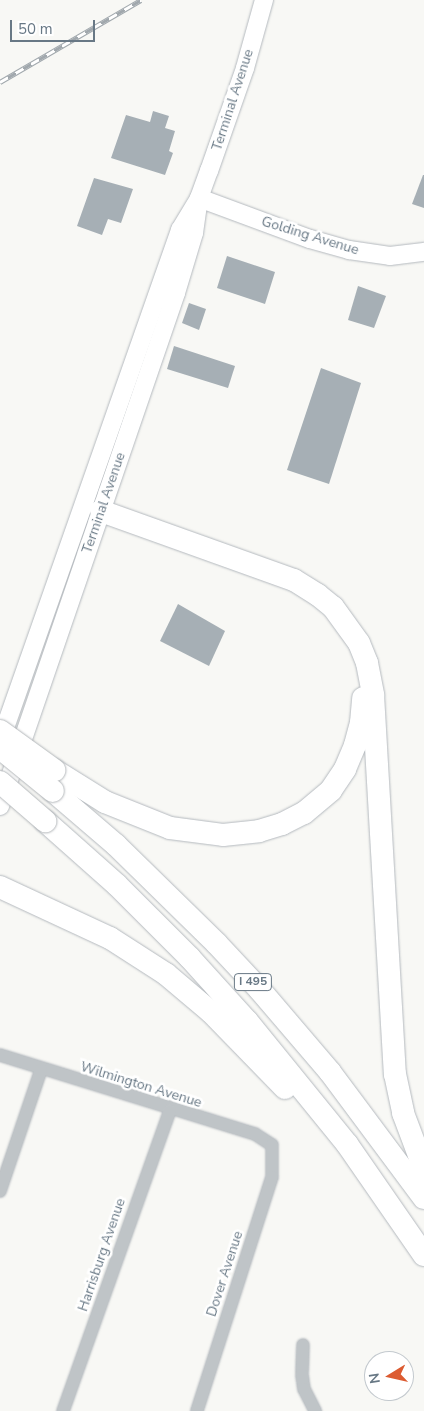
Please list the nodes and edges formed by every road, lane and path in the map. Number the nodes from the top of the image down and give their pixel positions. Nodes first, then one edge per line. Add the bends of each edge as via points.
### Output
1 (264, 0) edge
2 (199, 198) junction
3 (424, 252) edge
4 (93, 514) junction
5 (0, 731) edge
6 (0, 742) edge
7 (0, 748) edge
8 (53, 781) junction
9 (0, 782) edge
10 (0, 806) edge
11 (0, 887) edge
12 (0, 1056) edge
13 (41, 1070) junction
14 (170, 1110) junction
15 (272, 1145) joint
16 (424, 1169) edge
17 (0, 1191) edge
18 (424, 1198) edge
19 (408, 1231) junction
20 (424, 1255) edge
21 (303, 1345) dead end
22 (63, 1411) edge
23 (197, 1411) edge
24 (315, 1411) edge

1 - 2 main road, Terminal Avenue via 245,68
2 - 3 main road, Golding Avenue via 349,250 390,256
2 - 4 main road, Terminal Avenue via 194,233 176,293
4 - 6 main road, Terminal Avenue
4 - 8 highway via 276,584 317,607 340,632 352,653 362,688 361,723 345,769 324,798 287,822 247,834 210,835 158,825
4 - 10 main road, Terminal Avenue
4 - 16 highway via 276,572 302,584 333,607 363,652 370,673 374,707 393,1057 404,1113
5 - 8 highway, bridge
7 - 8 highway, I 495, bridge
8 - 18 highway, I 495 via 260,990 358,1109
9 - 19 highway, I 495, bridge via 123,892 247,1020 347,1144
11 - 19 highway via 110,938 166,974 191,995 278,1080
12 - 13 street, Wilmington Avenue
13 - 14 street, Wilmington Avenue
13 - 17 street
14 - 15 street, Wilmington Avenue via 255,1134
14 - 22 street, Harrisburg Avenue
15 - 23 street, Dover Avenue via 272,1177
19 - 20 highway, I 495
21 - 24 street via 304,1389

